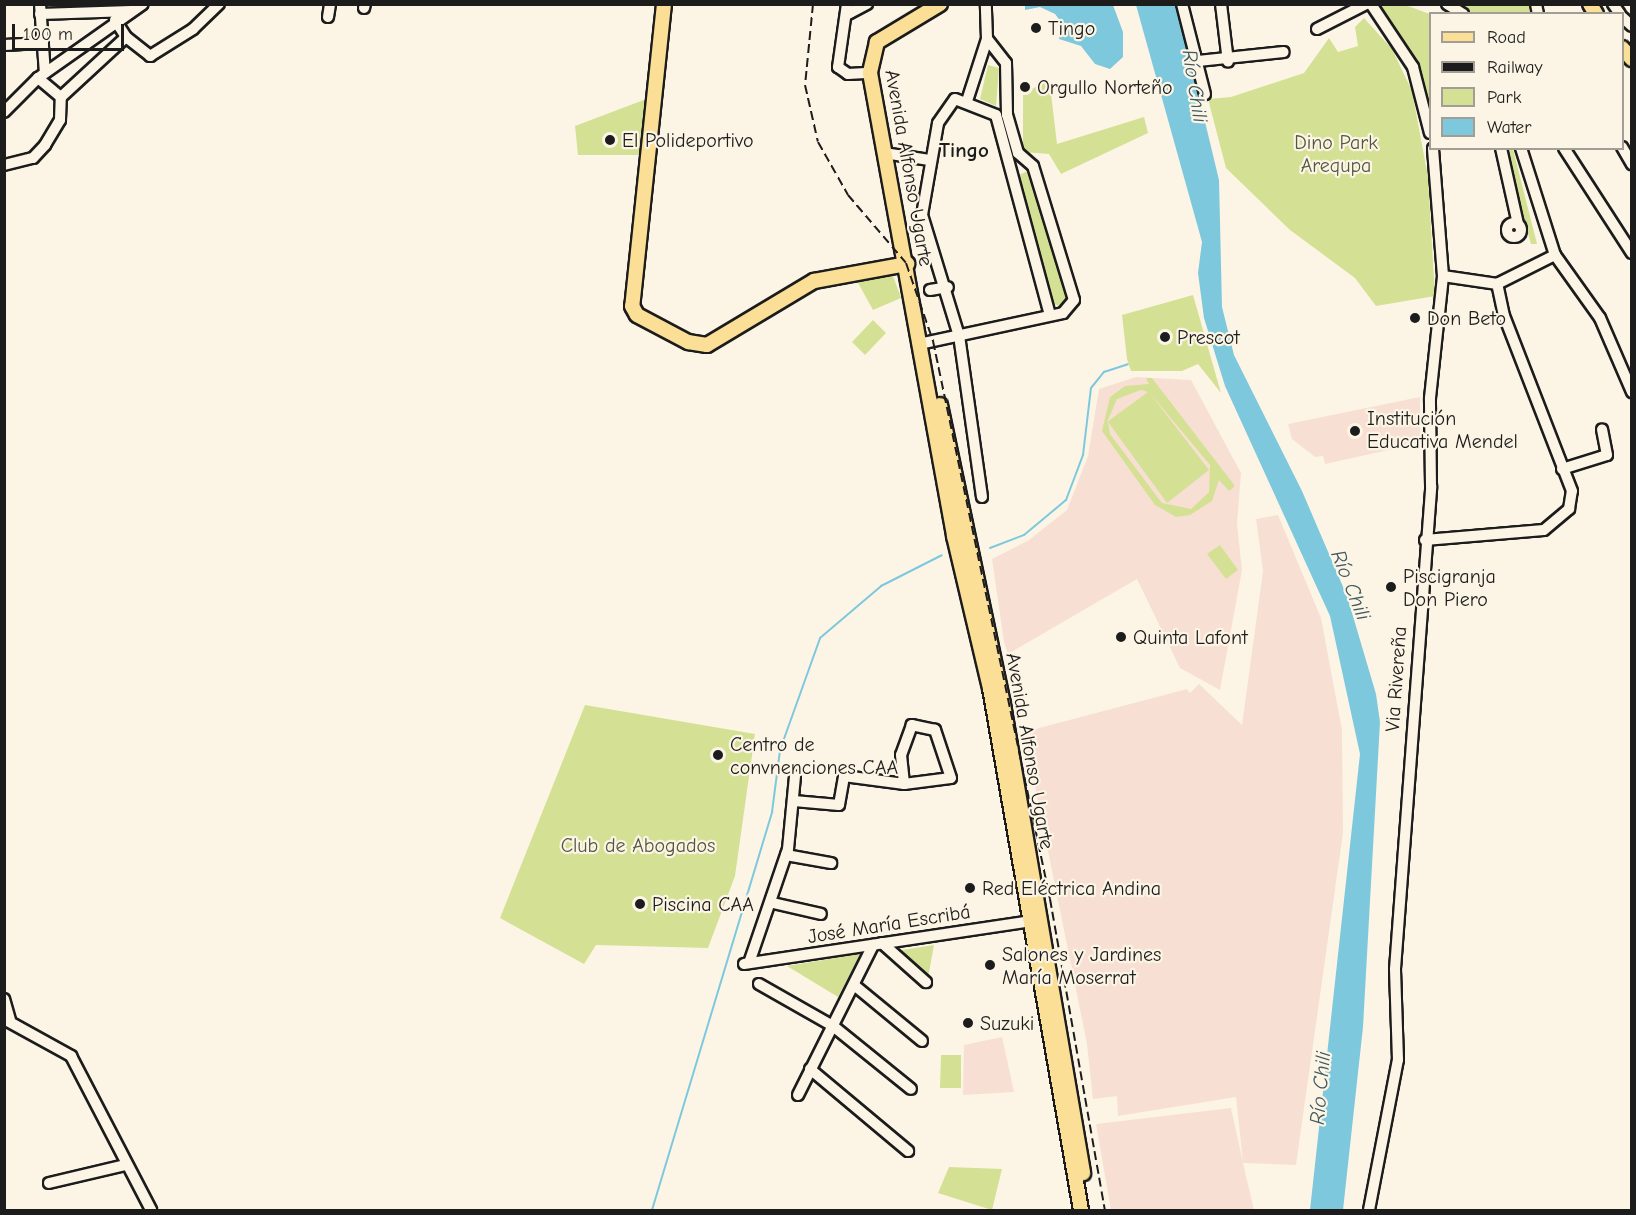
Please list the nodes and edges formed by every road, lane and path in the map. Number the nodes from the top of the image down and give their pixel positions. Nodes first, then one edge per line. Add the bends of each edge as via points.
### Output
1 (143, 4) edge
2 (219, 4) edge
3 (330, 4) edge
4 (664, 4) edge
5 (867, 4) edge
6 (940, 4) edge
7 (986, 4) edge
8 (1182, 4) edge
9 (1221, 4) edge
10 (1366, 4) edge
11 (1371, 4) edge
12 (1447, 4) edge
13 (40, 9) edge
14 (846, 10) edge
15 (131, 11) junction
16 (1460, 12) edge
17 (328, 17) dead end
18 (115, 20) junction
19 (1317, 29) dead end
20 (126, 37) junction
21 (987, 39) junction
22 (43, 43) junction
23 (4, 45) edge
24 (1284, 52) dead end
25 (1198, 61) junction
26 (1228, 62) junction
27 (870, 73) junction
28 (42, 75) junction
29 (1205, 94) dead end
30 (61, 97) junction
31 (967, 101) junction
32 (4, 112) edge
33 (1429, 114) edge
34 (1001, 115) junction
35 (1624, 148) edge
36 (1433, 150) edge
37 (1501, 150) edge
38 (1522, 150) edge
39 (1565, 150) edge
40 (884, 153) junction
41 (1022, 156) junction
42 (929, 160) junction
43 (1007, 163) junction
44 (1632, 164) edge
45 (4, 165) edge
46 (1518, 224) dead end
47 (1632, 253) edge
48 (1555, 255) junction
49 (907, 264) junction
50 (1443, 276) junction
51 (1497, 284) junction
52 (948, 287) junction
53 (930, 290) dead end
54 (1050, 315) junction
55 (959, 336) junction
56 (924, 344) junction
57 (1632, 392) edge
58 (1602, 429) dead end
59 (1562, 469) junction
60 (982, 497) dead end
61 (1425, 540) junction
62 (795, 776) dead end
63 (904, 784) junction
64 (794, 801) junction
65 (786, 855) junction
66 (831, 862) dead end
67 (773, 903) junction
68 (821, 914) dead end
69 (1033, 921) junction
70 (878, 944) junction
71 (927, 982) dead end
72 (759, 984) dead end
73 (854, 985) junction
74 (4, 999) edge
75 (7, 1019) edge
76 (833, 1026) junction
77 (922, 1041) dead end
78 (810, 1069) junction
79 (911, 1089) dead end
80 (798, 1095) dead end
81 (908, 1151) dead end
82 (126, 1165) junction
83 (49, 1183) dead end
84 (151, 1210) edge
85 (1081, 1210) edge
86 (1090, 1210) edge
87 (1369, 1210) edge

1 - 15 street
2 - 20 street via 193,29 150,56
3 - 17 street
4 - 49 main road via 632,306 637,315 688,342 707,345 814,281
5 - 14 street
6 - 27 main road, Avenida Alfonso Ugarte via 877,42
7 - 21 street
8 - 25 street
9 - 26 street
10 - 19 street
11 - 33 street via 1413,68
12 - 16 street
13 - 15 street
13 - 22 street
14 - 27 street via 838,67 848,74
15 - 18 street
18 - 20 street
18 - 28 street
20 - 30 street
21 - 31 street
21 - 34 street via 1006,63
22 - 23 street
22 - 28 street
24 - 26 street
25 - 26 street
25 - 29 street
27 - 40 main road, Avenida Alfonso Ugarte
28 - 30 street
28 - 32 street
30 - 45 street via 60,120 45,145 33,158
31 - 34 street
31 - 42 street via 955,99 946,110
34 - 41 street
34 - 43 street
35 - 44 street
36 - 50 street, Via Rivereña
37 - 46 street
38 - 48 street
39 - 47 street
40 - 42 street
40 - 49 main road, Avenida Alfonso Ugarte
41 - 43 street
41 - 54 street via 1033,166 1072,287 1074,300 1063,312
42 - 52 street via 922,215
43 - 54 street
48 - 51 street
48 - 57 street via 1600,318
49 - 56 main road, Avenida Alfonso Ugarte
50 - 51 street
50 - 61 street, Via Rivereña via 1430,398 1431,486
51 - 59 street via 1504,316
52 - 53 street
52 - 55 street
54 - 55 street
55 - 56 street
55 - 60 street
56 - 69 main road, Avenida Alfonso Ugarte via 964,554 1004,704
58 - 59 street via 1607,455
59 - 61 street via 1572,490 1569,509 1545,530
61 - 87 street, Via Rivereña via 1394,990 1398,1060
62 - 64 street
63 - 63 street via 951,778 935,730 912,725 901,755
63 - 64 street via 844,776 839,805
64 - 65 street
65 - 66 street
65 - 67 street
67 - 68 street
67 - 70 street, José María Escribá via 747,964
69 - 70 street, José María Escribá
69 - 85 main road, Avenida Alfonso Ugarte
69 - 86 main road, Avenida Alfonso Ugarte
70 - 71 street
70 - 73 street
72 - 76 street
73 - 76 street
73 - 77 street
74 - 75 street
75 - 82 street via 71,1056
76 - 78 street
76 - 79 street
78 - 80 street
78 - 81 street
82 - 83 street
82 - 84 street

